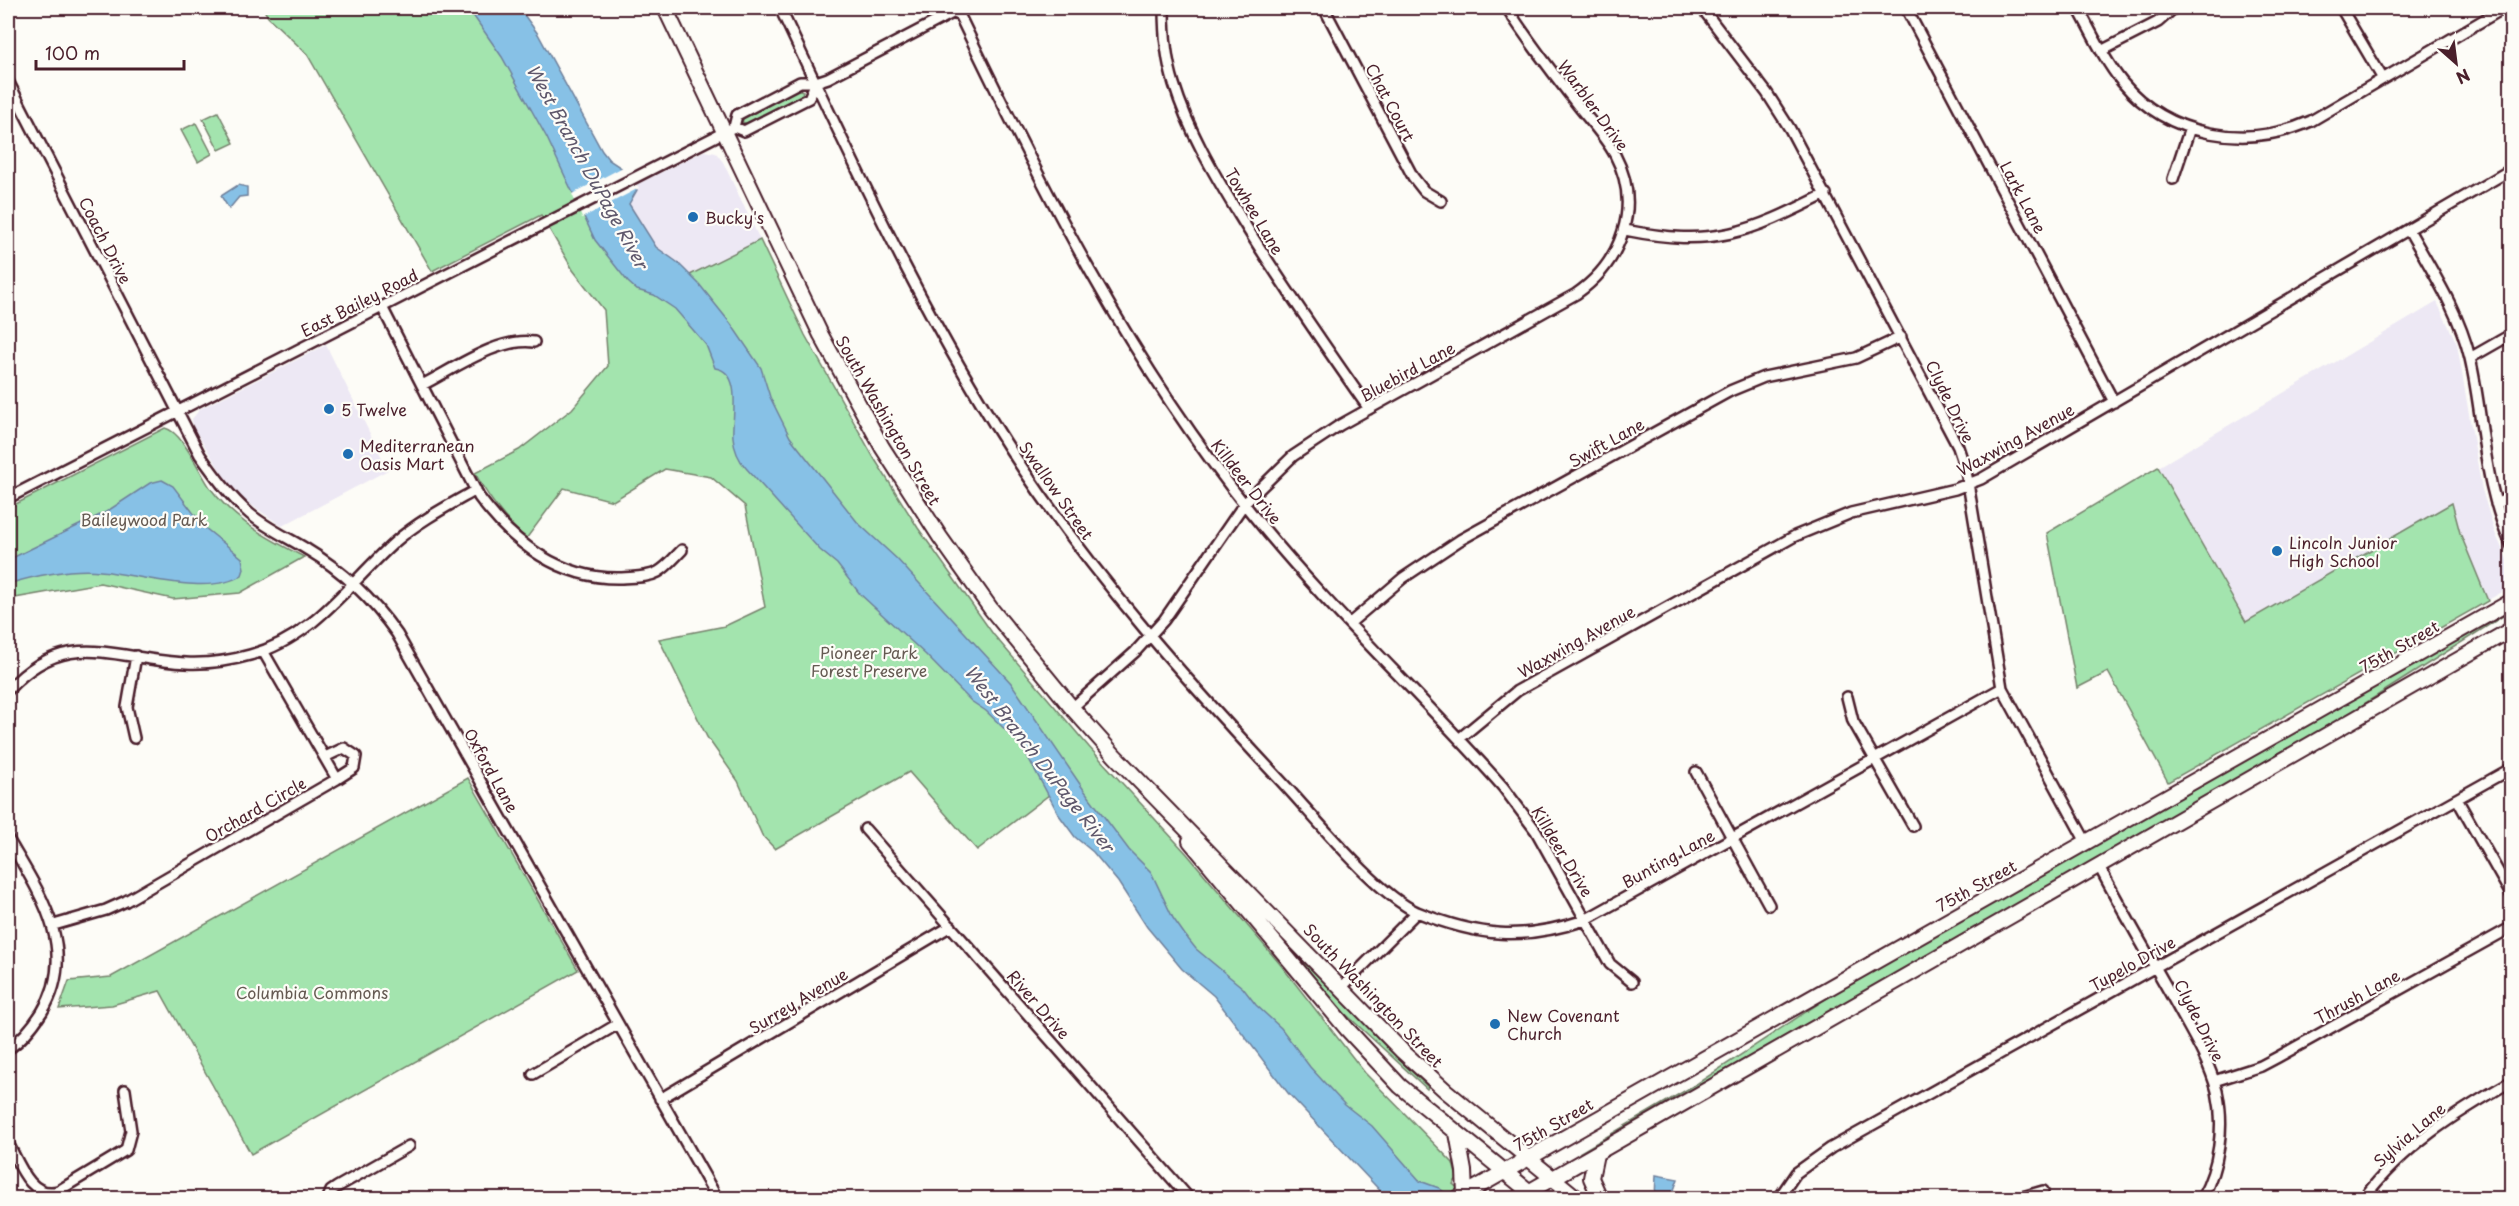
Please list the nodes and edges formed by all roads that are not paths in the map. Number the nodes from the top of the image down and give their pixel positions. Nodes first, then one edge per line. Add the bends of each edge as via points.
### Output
1 (665, 8) edge
2 (780, 8) edge
3 (1164, 8) edge
4 (1324, 8) edge
5 (1507, 8) edge
6 (1702, 8) edge
7 (1906, 8) edge
8 (2078, 8) edge
9 (2174, 8) edge
10 (2341, 8) edge
11 (2504, 8) edge
12 (960, 9) edge
13 (2101, 51) junction
14 (2383, 79) junction
15 (8, 81) edge
16 (816, 82) junction
17 (2190, 128) junction
18 (729, 129) junction
19 (2511, 169) edge
20 (2173, 179) dead end
21 (1826, 194) junction
22 (1441, 201) dead end
23 (1625, 230) junction
24 (2409, 230) junction
25 (382, 307) junction
26 (2511, 334) edge
27 (1902, 337) junction
28 (534, 342) dead end
29 (2470, 358) junction
30 (422, 385) junction
31 (2114, 402) junction
32 (1369, 409) junction
33 (177, 412) junction
34 (1968, 484) junction
35 (476, 490) junction
36 (2511, 496) edge
37 (8, 498) edge
38 (1244, 504) junction
39 (2496, 504) junction
40 (2511, 546) edge
41 (682, 550) dead end
42 (354, 583) junction
43 (2511, 601) edge
44 (1350, 623) junction
45 (2511, 629) edge
46 (1149, 637) junction
47 (263, 651) junction
48 (136, 656) junction
49 (2002, 688) junction
50 (8, 690) edge
51 (1847, 697) dead end
52 (1072, 708) junction
53 (134, 738) dead end
54 (1459, 739) junction
55 (325, 757) junction
56 (1875, 760) junction
57 (2511, 768) edge
58 (1696, 772) dead end
59 (337, 779) junction
60 (2457, 799) junction
61 (1159, 802) junction
62 (1913, 826) dead end
63 (865, 829) dead end
64 (8, 839) edge
65 (1733, 839) junction
66 (2086, 842) junction
67 (2100, 867) junction
68 (2511, 896) edge
69 (1769, 905) dead end
70 (1417, 912) junction
71 (1585, 920) junction
72 (54, 925) junction
73 (951, 926) junction
74 (2511, 927) edge
75 (2155, 967) junction
76 (1632, 982) dead end
77 (1341, 988) junction
78 (618, 1024) junction
79 (8, 1048) edge
80 (533, 1074) dead end
81 (2511, 1081) edge
82 (2214, 1082) junction
83 (125, 1090) dead end
84 (660, 1098) junction
85 (1457, 1133) junction
86 (8, 1143) edge
87 (409, 1146) dead end
88 (1596, 1154) junction
89 (1528, 1158) junction
90 (1504, 1172) junction
91 (1551, 1180) junction
92 (2043, 1191) dead end
93 (1461, 1196) edge
94 (1528, 1196) edge
95 (328, 1198) edge
96 (717, 1198) edge
97 (1189, 1198) edge
98 (1577, 1198) edge
99 (1600, 1198) edge
100 (1779, 1198) edge
101 (2019, 1198) edge
102 (2202, 1198) edge
103 (2364, 1198) edge

1 - 18 main road, South Washington Street
2 - 16 street, Swallow Street
3 - 32 street, Towhee Lane via 1166,52 1191,127 1270,265
4 - 22 street, Chat Court via 1413,177 1424,191
5 - 23 street, Warbler Drive via 1615,155 1626,192
6 - 21 street, Clyde Drive via 1767,93
7 - 31 street, Lark Lane
8 - 13 street
9 - 13 street via 2158,22
10 - 14 street
11 - 14 street
12 - 16 street
12 - 38 street, Killdeer Drive via 1053,204 1098,287 1158,385
13 - 17 street via 2123,83 2139,98 2165,117
14 - 17 street via 2311,121 2285,131 2243,137
15 - 33 street, Coach Drive
16 - 18 street via 800,82 737,115
16 - 18 street via 809,98 744,131
16 - 46 street, Swallow Street via 926,305 981,402 1064,528
17 - 20 street
18 - 25 street, East Bailey Road
18 - 52 main road, South Washington Street via 821,335 882,447 964,573
19 - 24 street, Waxwing Avenue
21 - 23 street via 1757,227 1720,236 1679,238
21 - 27 street, Clyde Drive
23 - 32 street, Bluebird Lane via 1607,267 1587,287
24 - 29 street via 2449,302
24 - 31 street, Waxwing Avenue
25 - 30 street
25 - 33 street, East Bailey Road
26 - 29 street
27 - 34 street, Clyde Drive via 1958,447
27 - 44 street, Swift Lane via 1856,358 1764,377 1730,390 1460,540 1403,578
28 - 30 street via 522,340 502,345
29 - 39 street via 2484,456
30 - 35 street
31 - 34 street, Waxwing Avenue
32 - 38 street, Bluebird Lane via 1293,456
33 - 37 street, East Bailey Road
33 - 42 street, Oxford Lane via 200,455 238,504
34 - 49 street, Clyde Drive
34 - 54 street, Waxwing Avenue via 1851,513 1795,536 1517,691
35 - 41 street via 495,518 518,541 543,557 583,573 617,578 651,575
35 - 42 street via 417,525
36 - 39 street
38 - 44 street, Killdeer Drive
38 - 46 street, Bluebird Lane via 1192,582
39 - 40 street
42 - 47 street via 312,624
42 - 78 street, Oxford Lane via 397,634
43 - 66 main road, 75th Street
44 - 54 street, Killdeer Drive
45 - 67 main road
46 - 52 street, Bluebird Lane
46 - 70 street, Swallow Street via 1365,870
47 - 48 street via 207,663
47 - 55 street
48 - 50 street via 94,650 68,653 32,668
48 - 53 street via 127,707
49 - 56 street, Bunting Lane
49 - 66 street, Clyde Drive
51 - 56 street via 1850,714
52 - 61 main road, South Washington Street
54 - 71 street, Killdeer Drive via 1530,821
55 - 59 street
55 - 59 street, Orchard Circle via 344,748 356,756 354,768
56 - 62 street
56 - 65 street, Bunting Lane
57 - 60 street, Tupelo Drive
58 - 65 street, Bunting Lane
59 - 72 street, Orchard Circle via 126,901
60 - 68 street
60 - 75 street, Tupelo Drive
61 - 77 main road, South Washington Street via 1230,870
61 - 85 main road, South Washington Street via 1220,880 1373,1058 1415,1100
63 - 73 street, River Drive
64 - 72 street
65 - 69 street, Bunting Lane
65 - 71 street, Bunting Lane
66 - 89 main road, 75th Street
67 - 75 street, Clyde Drive
67 - 88 main road
70 - 71 street, Bunting Lane via 1471,931 1506,935 1545,931
70 - 77 street
71 - 76 street via 1615,970
72 - 79 street via 58,959 51,994 33,1025
73 - 84 street, Surrey Avenue
73 - 97 street, River Drive
74 - 82 street, Thrush Lane via 2261,1066
75 - 82 street, Clyde Drive via 2198,1044
75 - 100 street, Tupelo Drive via 1831,1148 1796,1173
77 - 89 main road, South Washington Street via 1446,1091
78 - 80 street
78 - 84 street, Oxford Lane
81 - 103 street, Sylvia Lane via 2434,1129
82 - 102 street, Clyde Drive via 2220,1136 2216,1163
83 - 86 street via 131,1131 126,1150 58,1191 34,1187
84 - 96 street, Oxford Lane
85 - 90 main road, South Washington Street
85 - 93 main road via 1464,1171
87 - 95 street via 337,1187
88 - 91 main road
88 - 99 main road via 1592,1178
89 - 90 main road, 75th Street
89 - 91 main road, South Washington Street
90 - 93 main road, 75th Street
90 - 94 main road, South Washington Street
91 - 94 main road
91 - 98 main road, South Washington Street
92 - 101 street

